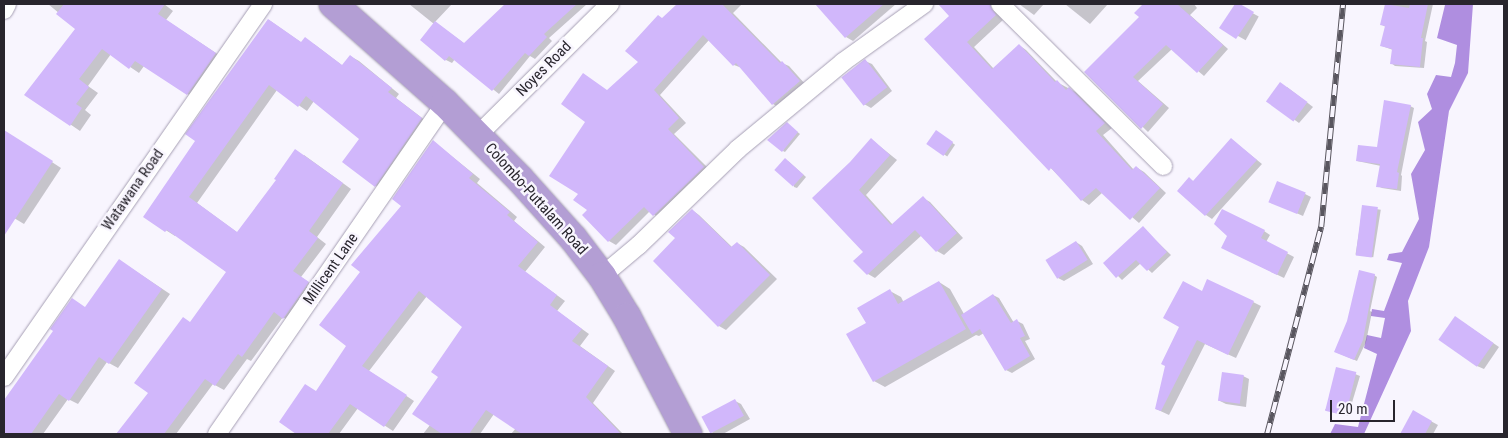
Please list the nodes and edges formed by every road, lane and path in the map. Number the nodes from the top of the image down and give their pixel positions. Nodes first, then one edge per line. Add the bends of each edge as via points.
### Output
1 (7, 4) edge
2 (263, 4) edge
3 (333, 4) edge
4 (610, 4) edge
5 (924, 4) edge
6 (1000, 4) edge
7 (4, 10) edge
8 (445, 103) junction
9 (478, 135) junction
10 (1163, 166) dead end
11 (602, 276) junction
12 (4, 376) edge
13 (217, 434) edge
14 (688, 434) edge

1 - 7 street
2 - 12 street, Watawana Road
3 - 8 highway, Colombo-Puttalam Road
4 - 9 street, Noyes Road
5 - 11 street via 843,62 738,149 639,245
6 - 10 street
8 - 9 highway, Colombo-Puttalam Road
8 - 13 street, Millicent Lane
9 - 11 highway, Colombo-Puttalam Road via 560,223
11 - 14 highway, Colombo-Puttalam Road

